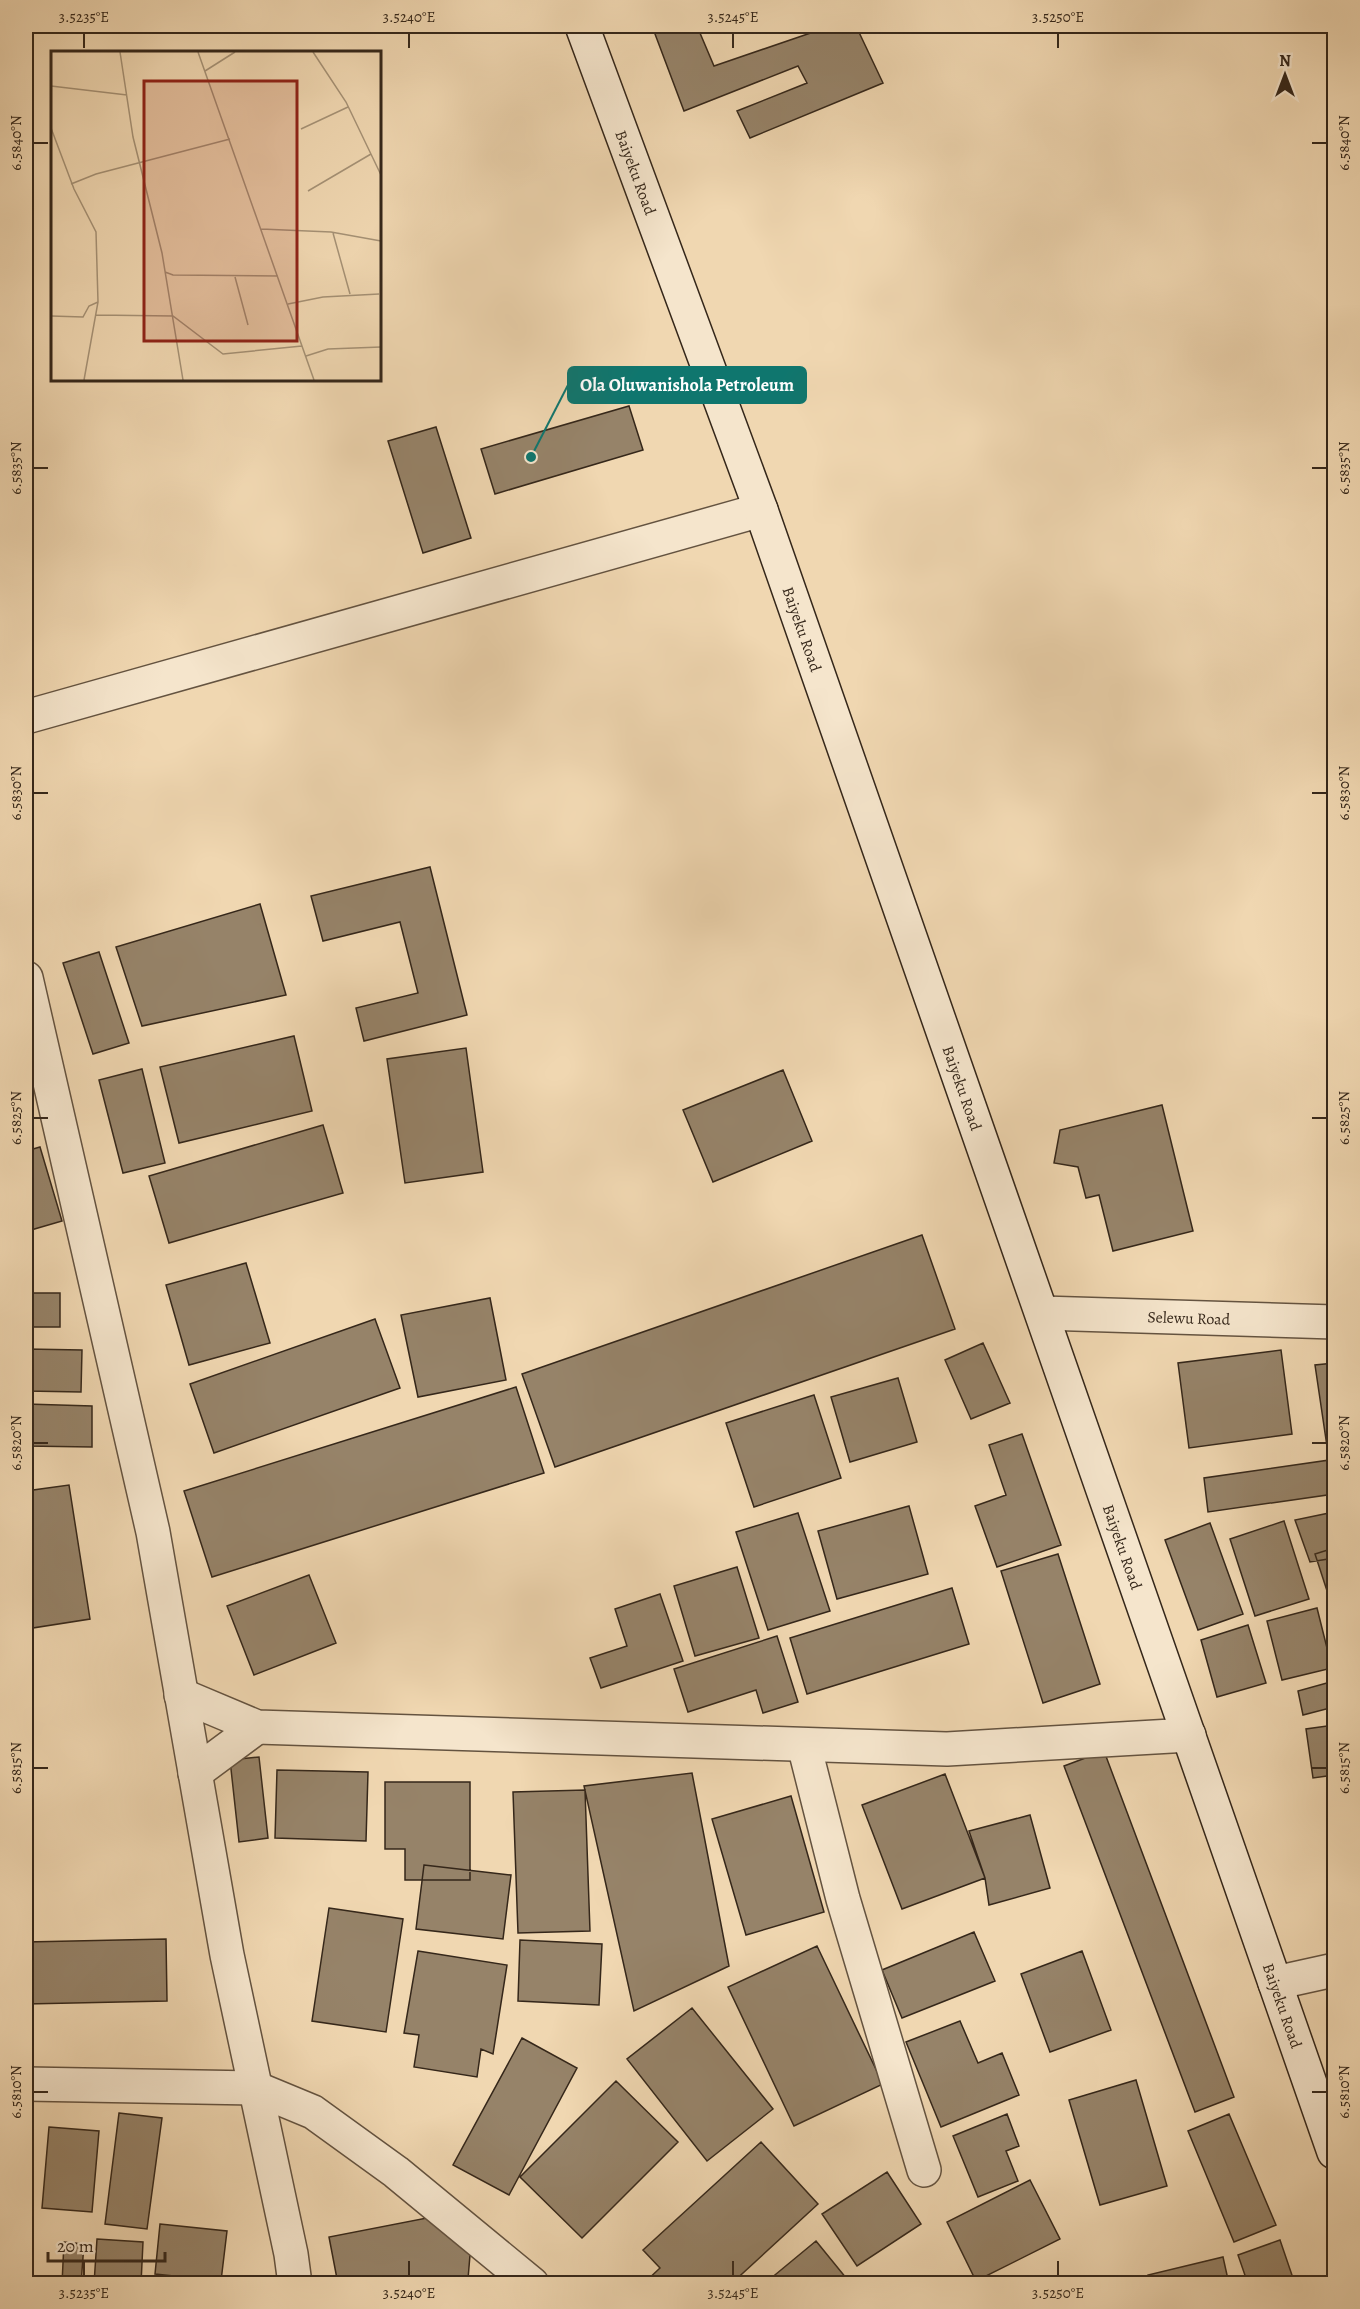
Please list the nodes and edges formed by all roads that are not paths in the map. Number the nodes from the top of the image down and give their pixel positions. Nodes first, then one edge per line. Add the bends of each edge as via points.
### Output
1 (582, 26) edge
2 (761, 510) junction
3 (26, 717) edge
4 (26, 978) edge
5 (1042, 1313) junction
6 (1335, 1322) edge
7 (181, 1695) junction
8 (257, 1727) junction
9 (1190, 1735) junction
10 (804, 1745) junction
11 (195, 1773) junction
12 (1335, 1970) edge
13 (1275, 1983) junction
14 (26, 2084) edge
15 (255, 2088) junction
16 (1335, 2152) edge
17 (924, 2170) dead end
18 (295, 2283) edge
19 (532, 2283) edge

1 - 2 street, Baiyeku Road
2 - 3 street
2 - 5 street, Baiyeku Road
4 - 7 street via 153,1532
5 - 6 street, Selewu Road
5 - 9 street, Baiyeku Road
7 - 8 street
7 - 11 street
8 - 10 street
8 - 11 street
9 - 10 street via 946,1749
9 - 13 street, Baiyeku Road
10 - 17 street via 843,1899
11 - 15 street
12 - 13 street
13 - 16 street, Baiyeku Road
14 - 15 street
15 - 18 street
15 - 19 street via 313,2112 396,2172

